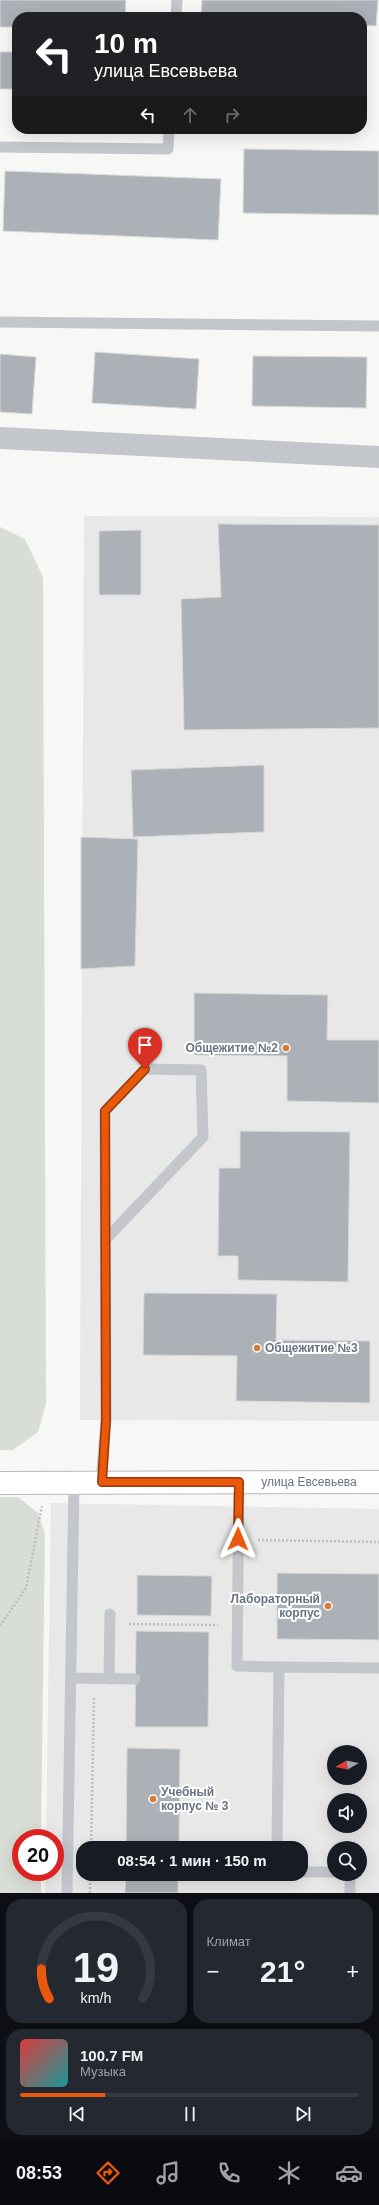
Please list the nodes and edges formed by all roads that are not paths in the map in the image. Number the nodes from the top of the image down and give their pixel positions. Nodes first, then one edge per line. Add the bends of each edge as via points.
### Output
1 (177, 0) edge
2 (176, 12) edge
3 (169, 134) edge
4 (0, 146) edge
5 (0, 322) edge
6 (379, 326) edge
7 (0, 438) edge
8 (379, 457) edge
9 (106, 1239) junction
10 (102, 1482) junction
11 (239, 1482) junction
12 (379, 1482) edge
13 (0, 1483) edge
14 (74, 1488) junction
15 (110, 1619) road end
16 (279, 1666) junction
17 (379, 1668) edge
18 (71, 1678) junction
19 (109, 1679) junction
20 (135, 1679) dead end
21 (278, 1841) edge
22 (308, 1872) edge
23 (327, 1872) edge
24 (350, 1881) edge
25 (67, 1893) edge
26 (350, 1893) edge

1 - 2 lane
3 - 4 lane via 168,149
5 - 6 lane
7 - 8 street
9 - 9 lane via 105,1111 145,1069 201,1070 203,1137
9 - 10 lane via 106,1420
10 - 11 street, улица Евсевьева
10 - 14 street, улица Евсевьева
11 - 12 street, улица Евсевьева
11 - 16 lane via 237,1666
13 - 14 street, улица Евсевьева
14 - 18 lane
15 - 19 lane
16 - 17 lane
16 - 21 lane
18 - 19 lane
18 - 25 lane
19 - 20 lane
22 - 23 lane
24 - 26 lane

